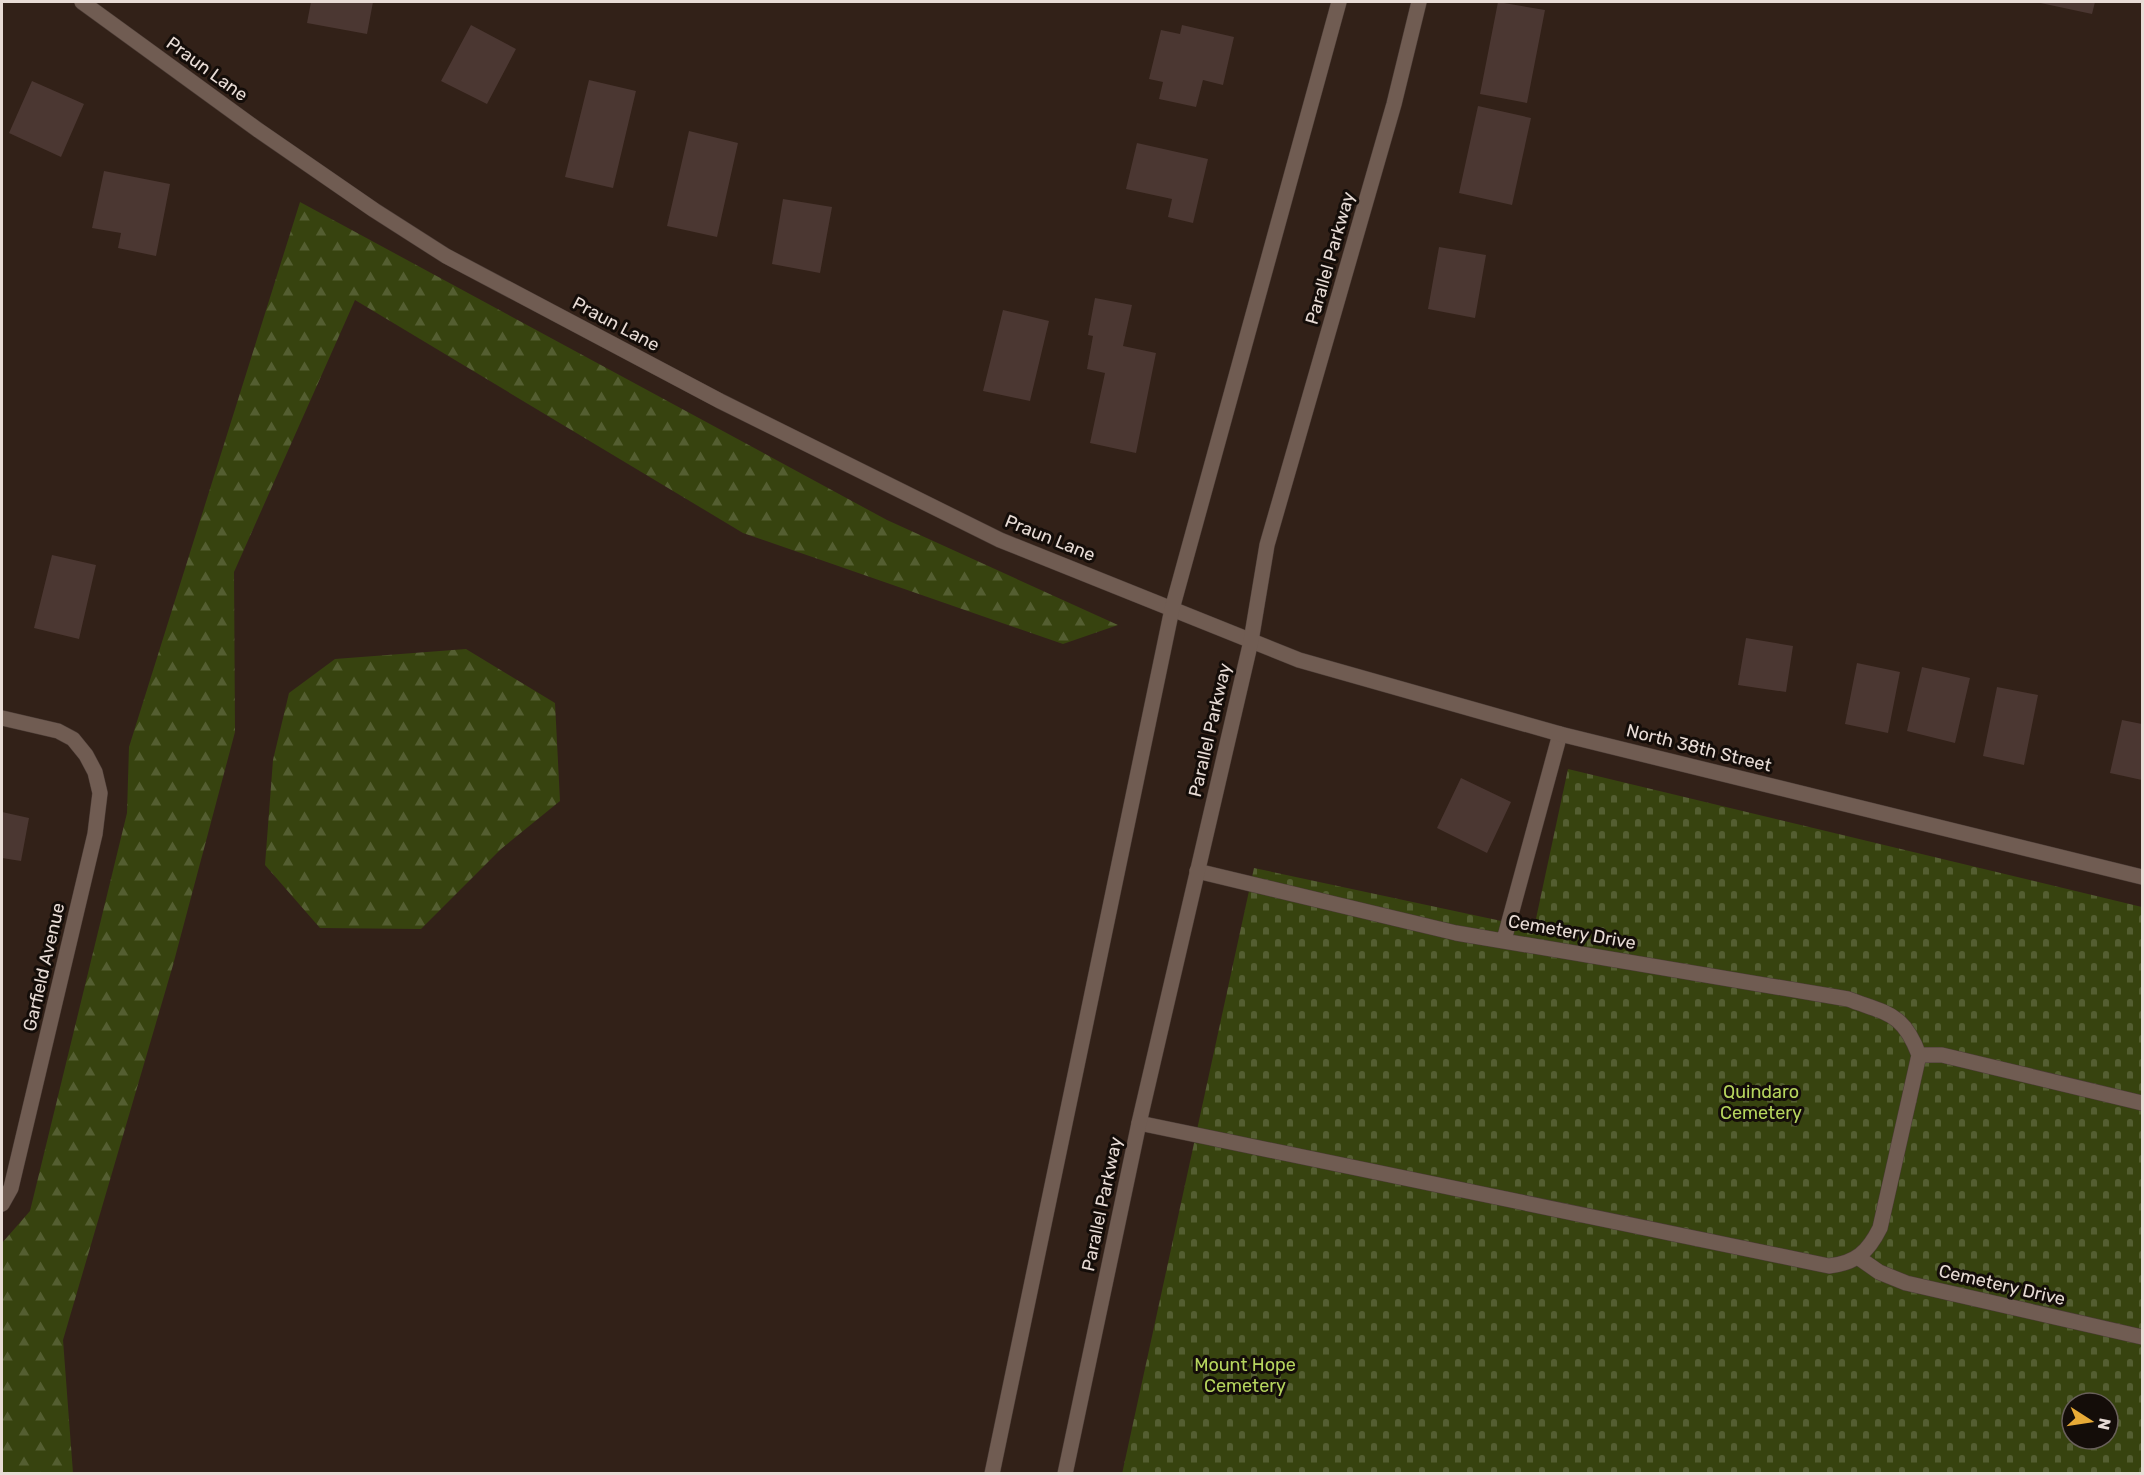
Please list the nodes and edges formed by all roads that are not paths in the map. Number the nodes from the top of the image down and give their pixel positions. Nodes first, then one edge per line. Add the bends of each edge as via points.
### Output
1 (82, 2) edge
2 (1339, 2) edge
3 (1419, 2) edge
4 (1172, 609) junction
5 (1251, 641) junction
6 (2, 718) edge
7 (1560, 734) junction
8 (1197, 871) junction
9 (2142, 877) edge
10 (1504, 940) junction
11 (1919, 1055) junction
12 (2142, 1102) edge
13 (1140, 1123) junction
14 (2, 1204) edge
15 (1859, 1258) junction
16 (2142, 1337) edge
17 (992, 1473) edge
18 (1065, 1473) edge

1 - 4 main road, Praun Lane via 258,130 446,256 720,401 1000,540
2 - 4 main road
3 - 5 main road, Parallel Parkway via 1394,104 1267,545
4 - 5 main road, Praun Lane
4 - 17 main road
5 - 7 main road, North 38th Street via 1299,660
5 - 8 main road, Parallel Parkway
6 - 14 main road, Garfield Avenue via 58,730 73,740 95,772 100,793 95,834 11,1188
7 - 9 main road, North 38th Street
7 - 10 main road
8 - 10 main road, Cemetery Drive via 1456,933
8 - 13 main road, Parallel Parkway
10 - 11 main road, Cemetery Drive via 1848,999 1893,1016 1910,1033
11 - 12 main road via 1942,1055
11 - 15 main road via 1880,1228
13 - 15 main road via 1829,1266
13 - 18 main road, Parallel Parkway
15 - 16 main road, Cemetery Drive via 1906,1283

